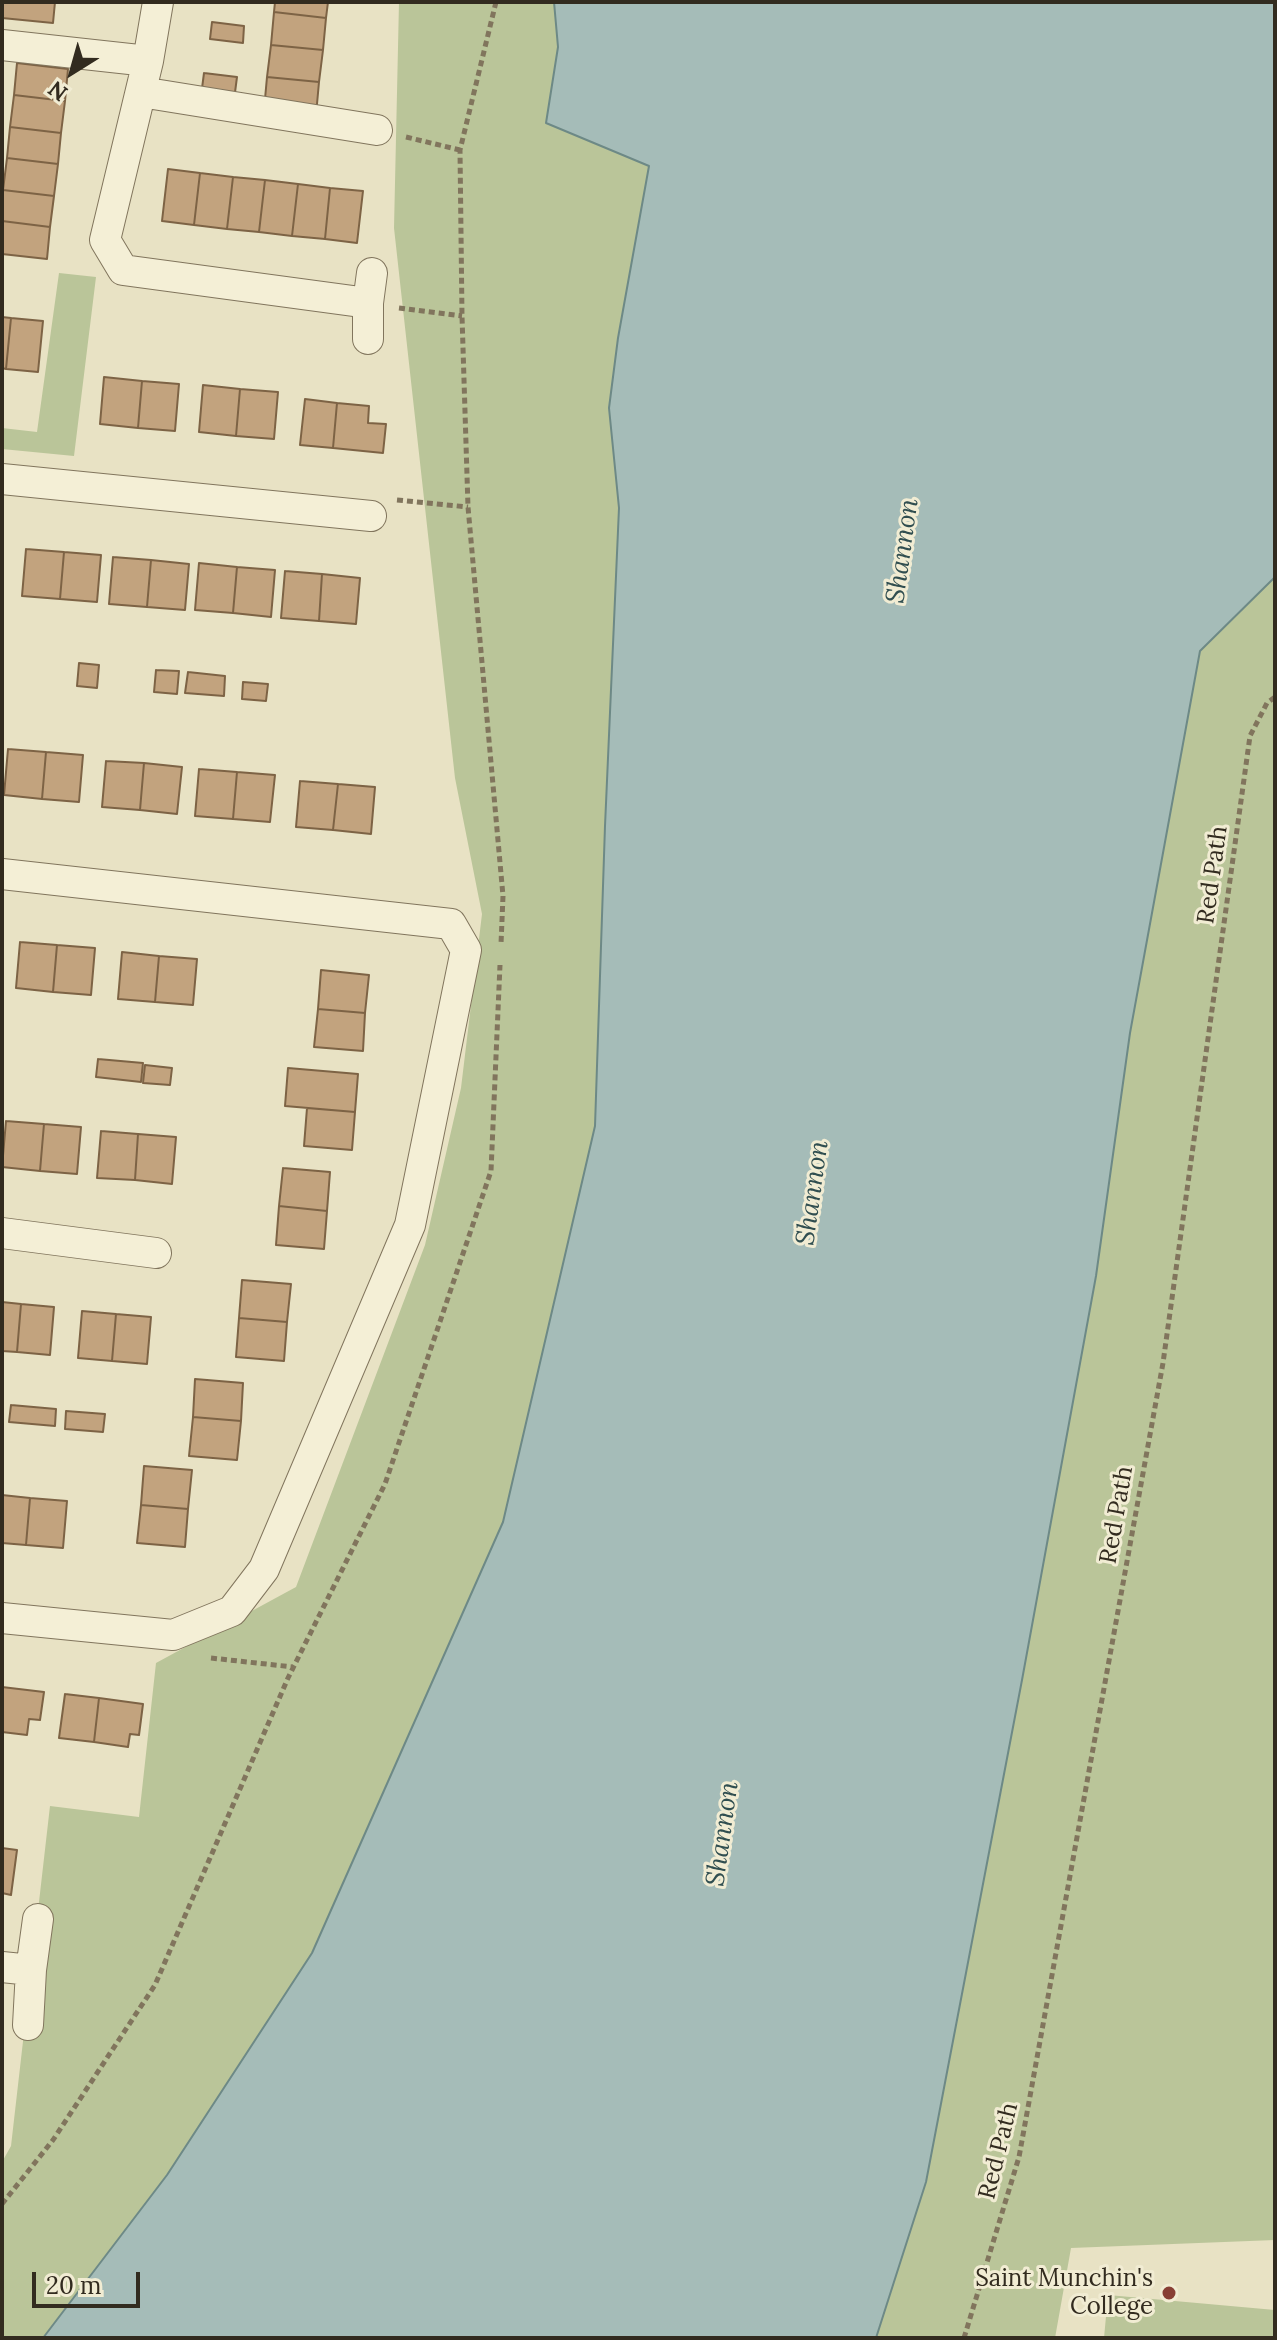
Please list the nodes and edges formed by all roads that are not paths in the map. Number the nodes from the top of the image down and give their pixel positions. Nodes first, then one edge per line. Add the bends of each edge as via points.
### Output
1 (158, 2) edge
2 (2, 45) edge
3 (148, 61) junction
4 (141, 92) junction
5 (377, 130) road end
6 (372, 273) dead end
7 (368, 303) junction
8 (368, 339) dead end
9 (2, 479) edge
10 (371, 516) road end
11 (2, 874) edge
12 (2, 1233) edge
13 (156, 1253) dead end
14 (2, 1618) edge
15 (38, 1919) dead end
16 (17, 1968) edge
17 (28, 2025) dead end

1 - 3 street
2 - 3 street
3 - 4 street
4 - 5 street
4 - 7 street via 105,240 123,270
6 - 7 street
7 - 8 street
9 - 10 street
11 - 14 street via 451,924 466,950 410,1225 264,1569 232,1611 173,1635
12 - 13 street
15 - 16 street
16 - 17 street

